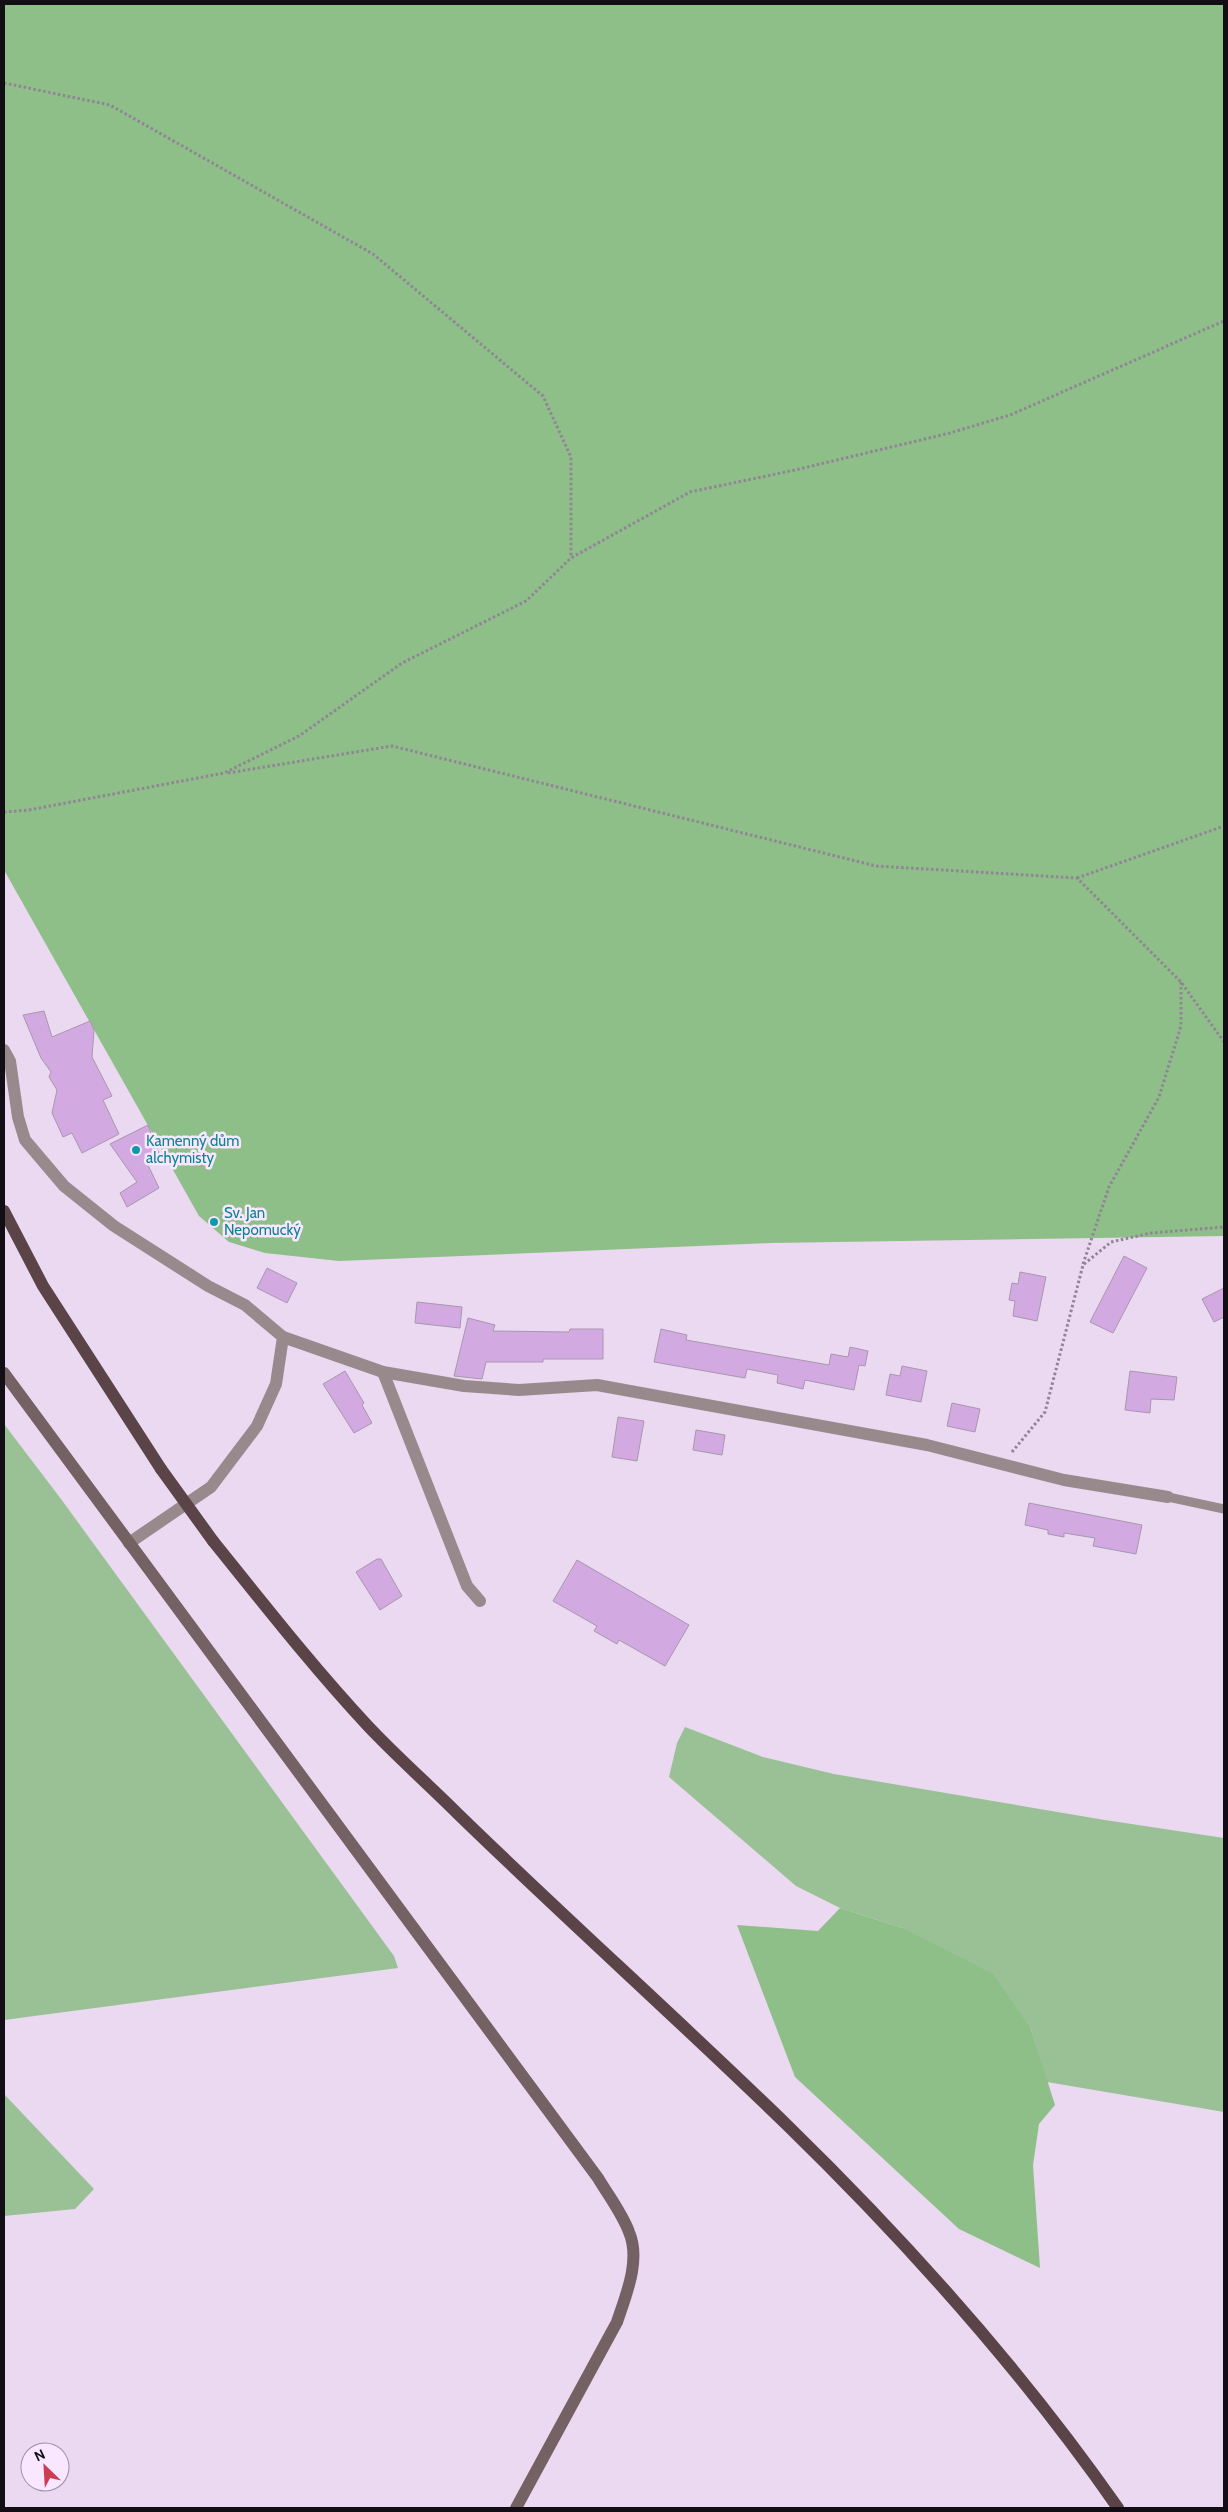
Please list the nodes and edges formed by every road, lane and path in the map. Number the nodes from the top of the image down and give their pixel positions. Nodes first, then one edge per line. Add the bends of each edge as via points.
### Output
1 (4, 83) edge
2 (1224, 321) edge
3 (571, 558) junction
4 (224, 773) junction
5 (4, 812) edge
6 (1224, 826) edge
7 (1077, 878) junction
8 (1181, 982) junction
9 (1224, 1042) edge
10 (4, 1050) edge
11 (9, 1082) edge
12 (4, 1211) edge
13 (1224, 1228) edge
14 (1083, 1265) junction
15 (283, 1337) junction
16 (383, 1372) junction
17 (4, 1373) edge
18 (1002, 1464) junction
19 (1168, 1497) joint
20 (1224, 1509) edge
21 (129, 1543) junction
22 (480, 1601) dead end
23 (516, 2508) edge
24 (1118, 2508) edge

1 - 3 path via 110,104 373,254 543,396 571,457
2 - 3 path via 1010,414 950,433 690,492
3 - 4 path via 526,601 402,663 299,736
4 - 5 path
4 - 7 path via 392,746 876,866
6 - 7 path
7 - 8 path
8 - 9 path
8 - 14 path via 1181,1026 1159,1097 1109,1186
10 - 11 street via 10,1061
11 - 15 street via 25,1140 64,1186 114,1226 208,1286 245,1305
12 - 24 main road, bridge via 44,1286 161,1468 213,1541 286,1631 368,1725 547,1901 785,2123 916,2257 1022,2379
13 - 14 path via 1151,1233 1111,1242
14 - 18 path via 1045,1412
15 - 16 street
15 - 21 street via 276,1384 258,1426 211,1487
16 - 18 street via 464,1386 519,1390 597,1385 927,1445
16 - 22 street via 466,1586
17 - 21 street
18 - 19 street via 1064,1480
19 - 20 lane
21 - 23 street via 598,2178 630,2233 633,2261 628,2290 617,2322

